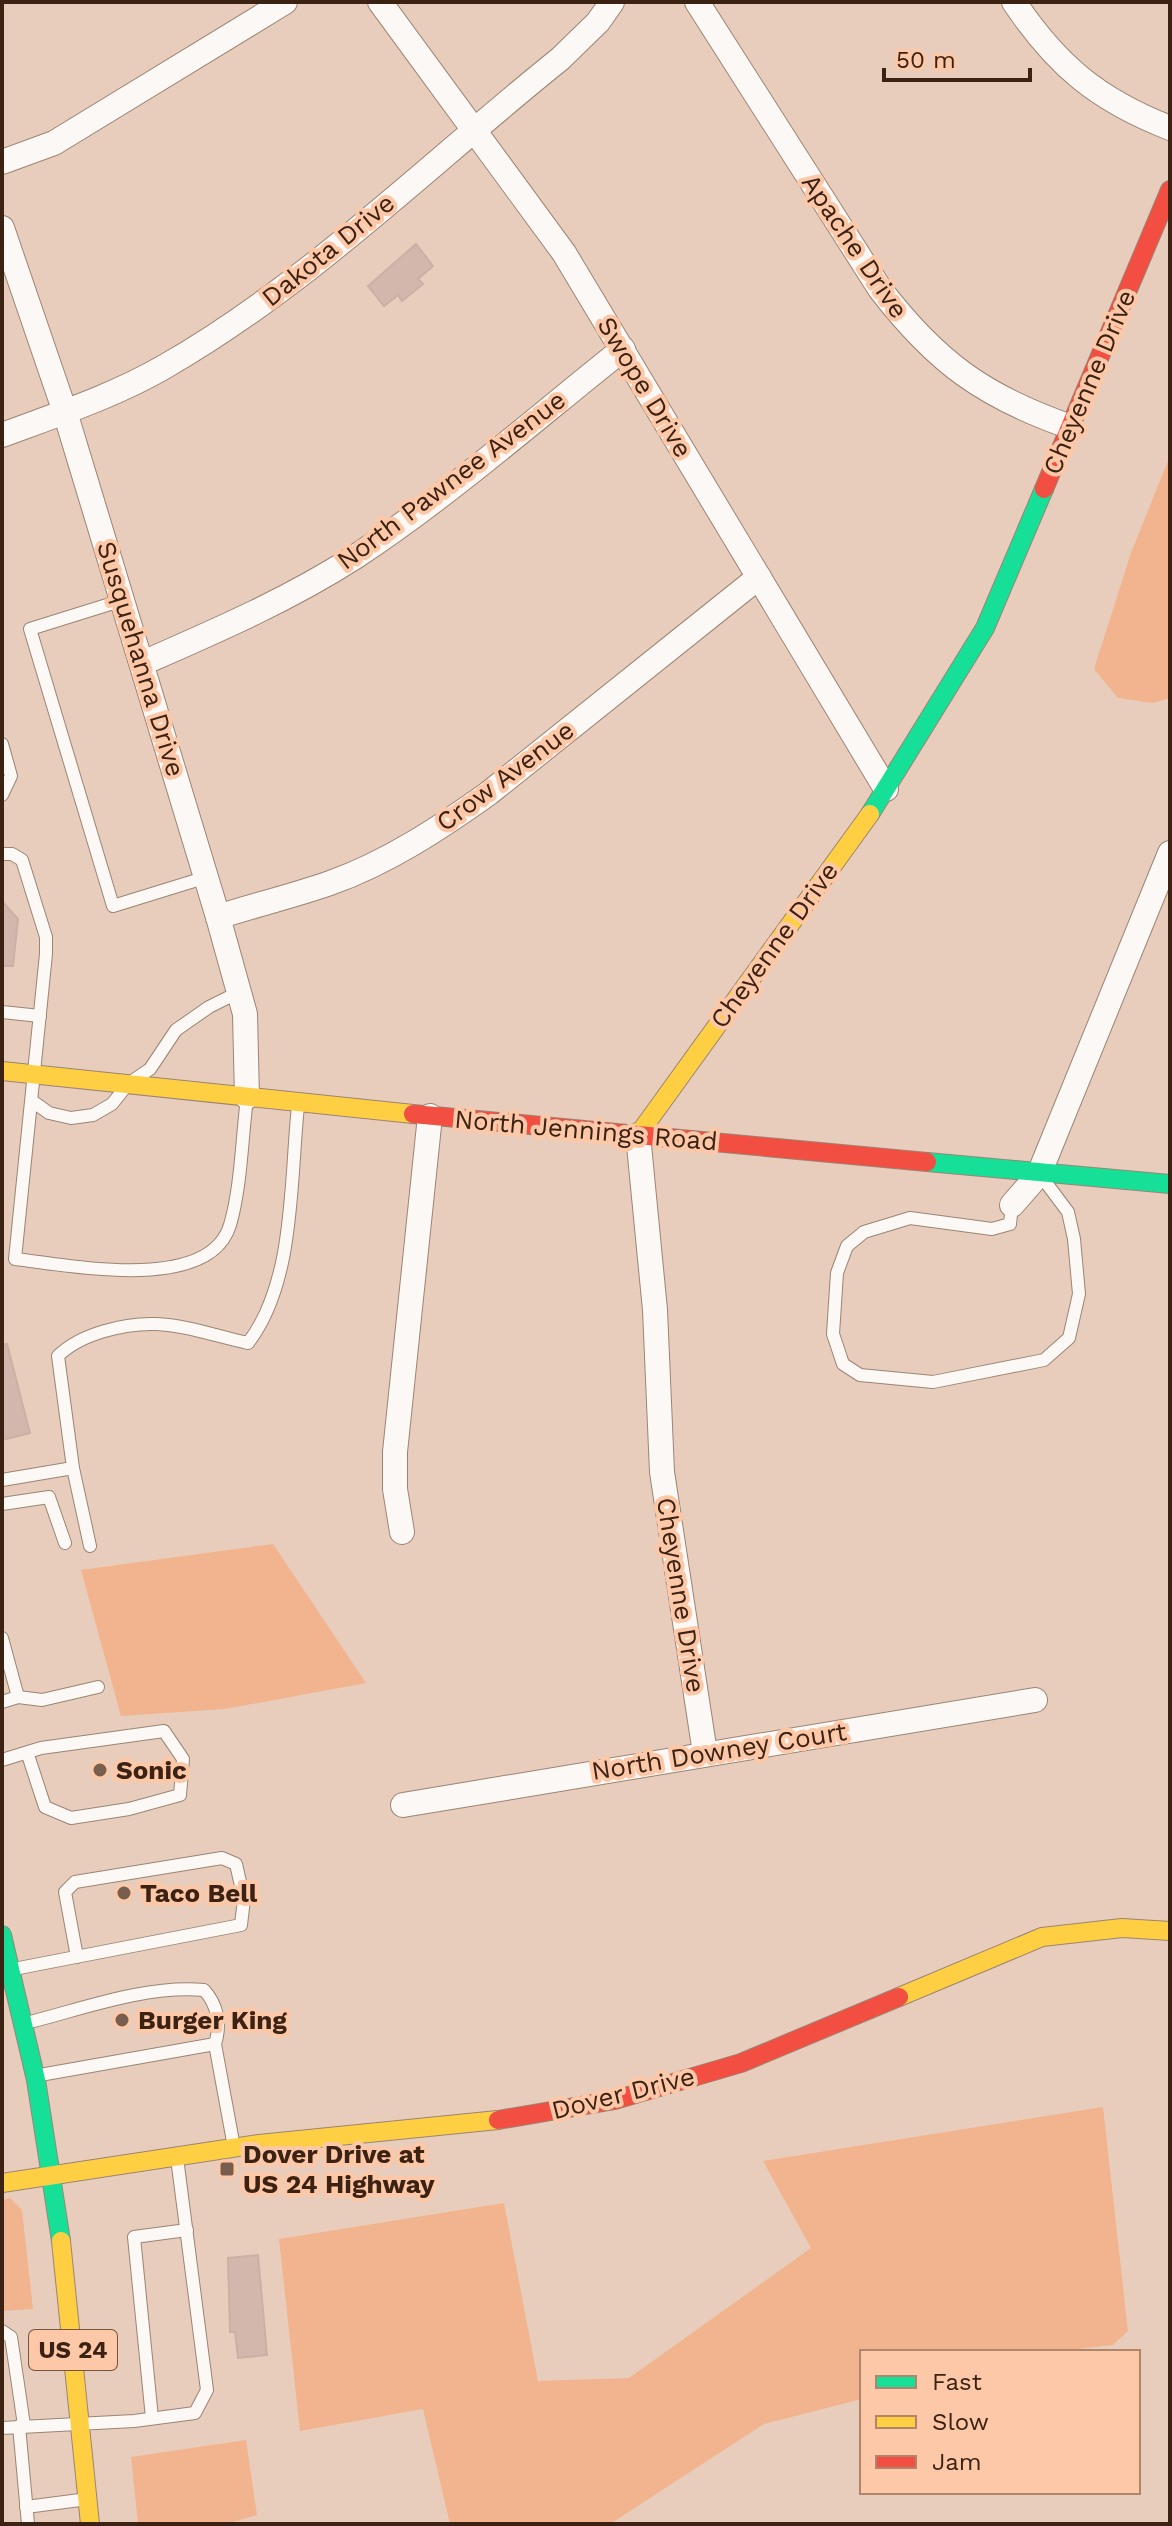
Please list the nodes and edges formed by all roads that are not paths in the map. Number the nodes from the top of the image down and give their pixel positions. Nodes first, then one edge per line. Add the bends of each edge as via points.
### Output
1 (285, 2) edge
2 (380, 2) edge
3 (612, 2) edge
4 (697, 2) edge
5 (1014, 2) edge
6 (474, 127) junction
7 (1170, 128) edge
8 (2, 162) edge
9 (1170, 190) edge
10 (2, 228) edge
11 (623, 349) junction
12 (65, 412) junction
13 (1071, 427) junction
14 (2, 435) edge
15 (759, 577) junction
16 (123, 600) junction
17 (143, 663) junction
18 (2, 744) edge
19 (886, 789) junction
20 (2, 795) edge
21 (1170, 853) edge
22 (2, 854) edge
23 (207, 877) junction
24 (218, 917) junction
25 (239, 992) junction
26 (2, 1012) edge
27 (40, 1016) junction
28 (2, 1071) edge
29 (34, 1074) junction
30 (128, 1084) junction
31 (247, 1097) junction
32 (32, 1101) junction
33 (298, 1102) junction
34 (430, 1116) junction
35 (638, 1135) junction
36 (1039, 1174) junction
37 (1170, 1184) edge
38 (1012, 1205) joint
39 (73, 1468) junction
40 (2, 1480) edge
41 (2, 1504) edge
42 (402, 1532) dead end
43 (65, 1543) dead end
44 (90, 1546) dead end
45 (2, 1638) edge
46 (98, 1687) dead end
47 (18, 1697) junction
48 (1035, 1700) dead end
49 (2, 1702) edge
50 (705, 1753) junction
51 (28, 1755) junction
52 (2, 1760) edge
53 (403, 1805) dead end
54 (1170, 1931) edge
55 (2, 1935) edge
56 (77, 1957) junction
57 (12, 1969) junction
58 (25, 2024) junction
59 (215, 2044) junction
60 (37, 2075) junction
61 (235, 2149) junction
62 (177, 2158) junction
63 (53, 2176) junction
64 (2, 2183) edge
65 (187, 2230) junction
66 (2, 2331) edge
67 (152, 2418) junction
68 (80, 2424) junction
69 (21, 2426) junction
70 (2, 2428) edge
71 (88, 2499) junction
72 (26, 2507) junction
73 (28, 2524) edge
74 (90, 2524) edge

1 - 8 street via 54,143
2 - 6 street, Swope Drive
3 - 6 street, Dakota Drive via 560,59
4 - 13 street, Apache Drive via 909,327 982,389
5 - 7 street via 1073,74 1101,95
6 - 11 street, Swope Drive via 564,253
6 - 12 street, Dakota Drive via 242,319 161,369
9 - 13 main road, Cheyenne Drive
10 - 12 street, Susquehanna Drive
11 - 15 street, Swope Drive
11 - 17 street, North Pawnee Avenue via 353,558 259,612
12 - 14 street, Dakota Drive
12 - 16 street, Susquehanna Drive
13 - 19 main road, Cheyenne Drive via 985,628
15 - 19 street, Swope Drive
15 - 24 street, Crow Avenue via 446,823 331,883
16 - 17 street, Susquehanna Drive
16 - 23 lane via 30,629 113,906
17 - 23 street, Susquehanna Drive
18 - 20 lane via 11,776
19 - 35 main road, Cheyenne Drive
21 - 36 street
22 - 27 lane via 22,860 46,937
23 - 24 street, Susquehanna Drive
24 - 25 street, Susquehanna Drive
25 - 30 lane via 176,1030 150,1069
25 - 31 street, Susquehanna Drive via 245,1014
26 - 27 lane
27 - 29 lane
28 - 29 main road, North Jennings Road
29 - 30 main road, North Jennings Road
29 - 32 lane
30 - 31 main road, North Jennings Road
30 - 32 lane via 112,1104 93,1115 49,1113
31 - 32 lane via 230,1226 218,1248 189,1266 161,1270 15,1259
31 - 33 main road, North Jennings Road
33 - 34 main road, North Jennings Road
33 - 39 lane via 281,1277 265,1321 248,1343 157,1324 72,1342 58,1356
34 - 35 main road, North Jennings Road
34 - 42 street via 395,1452
35 - 36 main road, North Jennings Road
35 - 50 street, Cheyenne Drive via 655,1310 662,1472
36 - 37 main road, North Jennings Road
36 - 38 street
36 - 38 lane via 1068,1212 1074,1239 1079,1294 1069,1338 1044,1360 933,1382 860,1375 843,1364 833,1334 837,1273 847,1246 864,1232 910,1218 992,1229 1010,1224
39 - 40 lane
39 - 44 lane
41 - 43 lane via 49,1497
45 - 47 lane
46 - 47 lane via 42,1700
47 - 49 lane
48 - 50 street, North Downey Court
50 - 53 street, North Downey Court
51 - 51 lane via 45,1807 71,1818 180,1795 183,1759 164,1731 41,1748
51 - 52 lane
54 - 61 main road, Dover Drive via 1082,1930 1042,1937 741,2063 615,2100 503,2120
55 - 57 main road, US 24
56 - 56 lane via 241,1925 244,1899 236,1864 222,1858 75,1882 65,1892 65,1904
56 - 57 lane
57 - 58 main road, US 24
58 - 59 lane via 128,1997 204,1990 213,2000 219,2030
58 - 60 main road, US 24
59 - 60 lane
59 - 61 lane
60 - 63 main road, US 24
61 - 62 main road, Dover Drive
62 - 63 main road, Dover Drive
62 - 65 lane
63 - 64 main road, Dover Drive
63 - 68 main road, US 24
65 - 67 lane via 207,2390 195,2413
65 - 67 lane via 134,2237
66 - 69 lane via 11,2337
67 - 68 lane
68 - 69 lane
68 - 71 main road, US 24
69 - 70 lane
69 - 72 lane
71 - 72 lane
71 - 74 main road, US 24
72 - 73 lane

